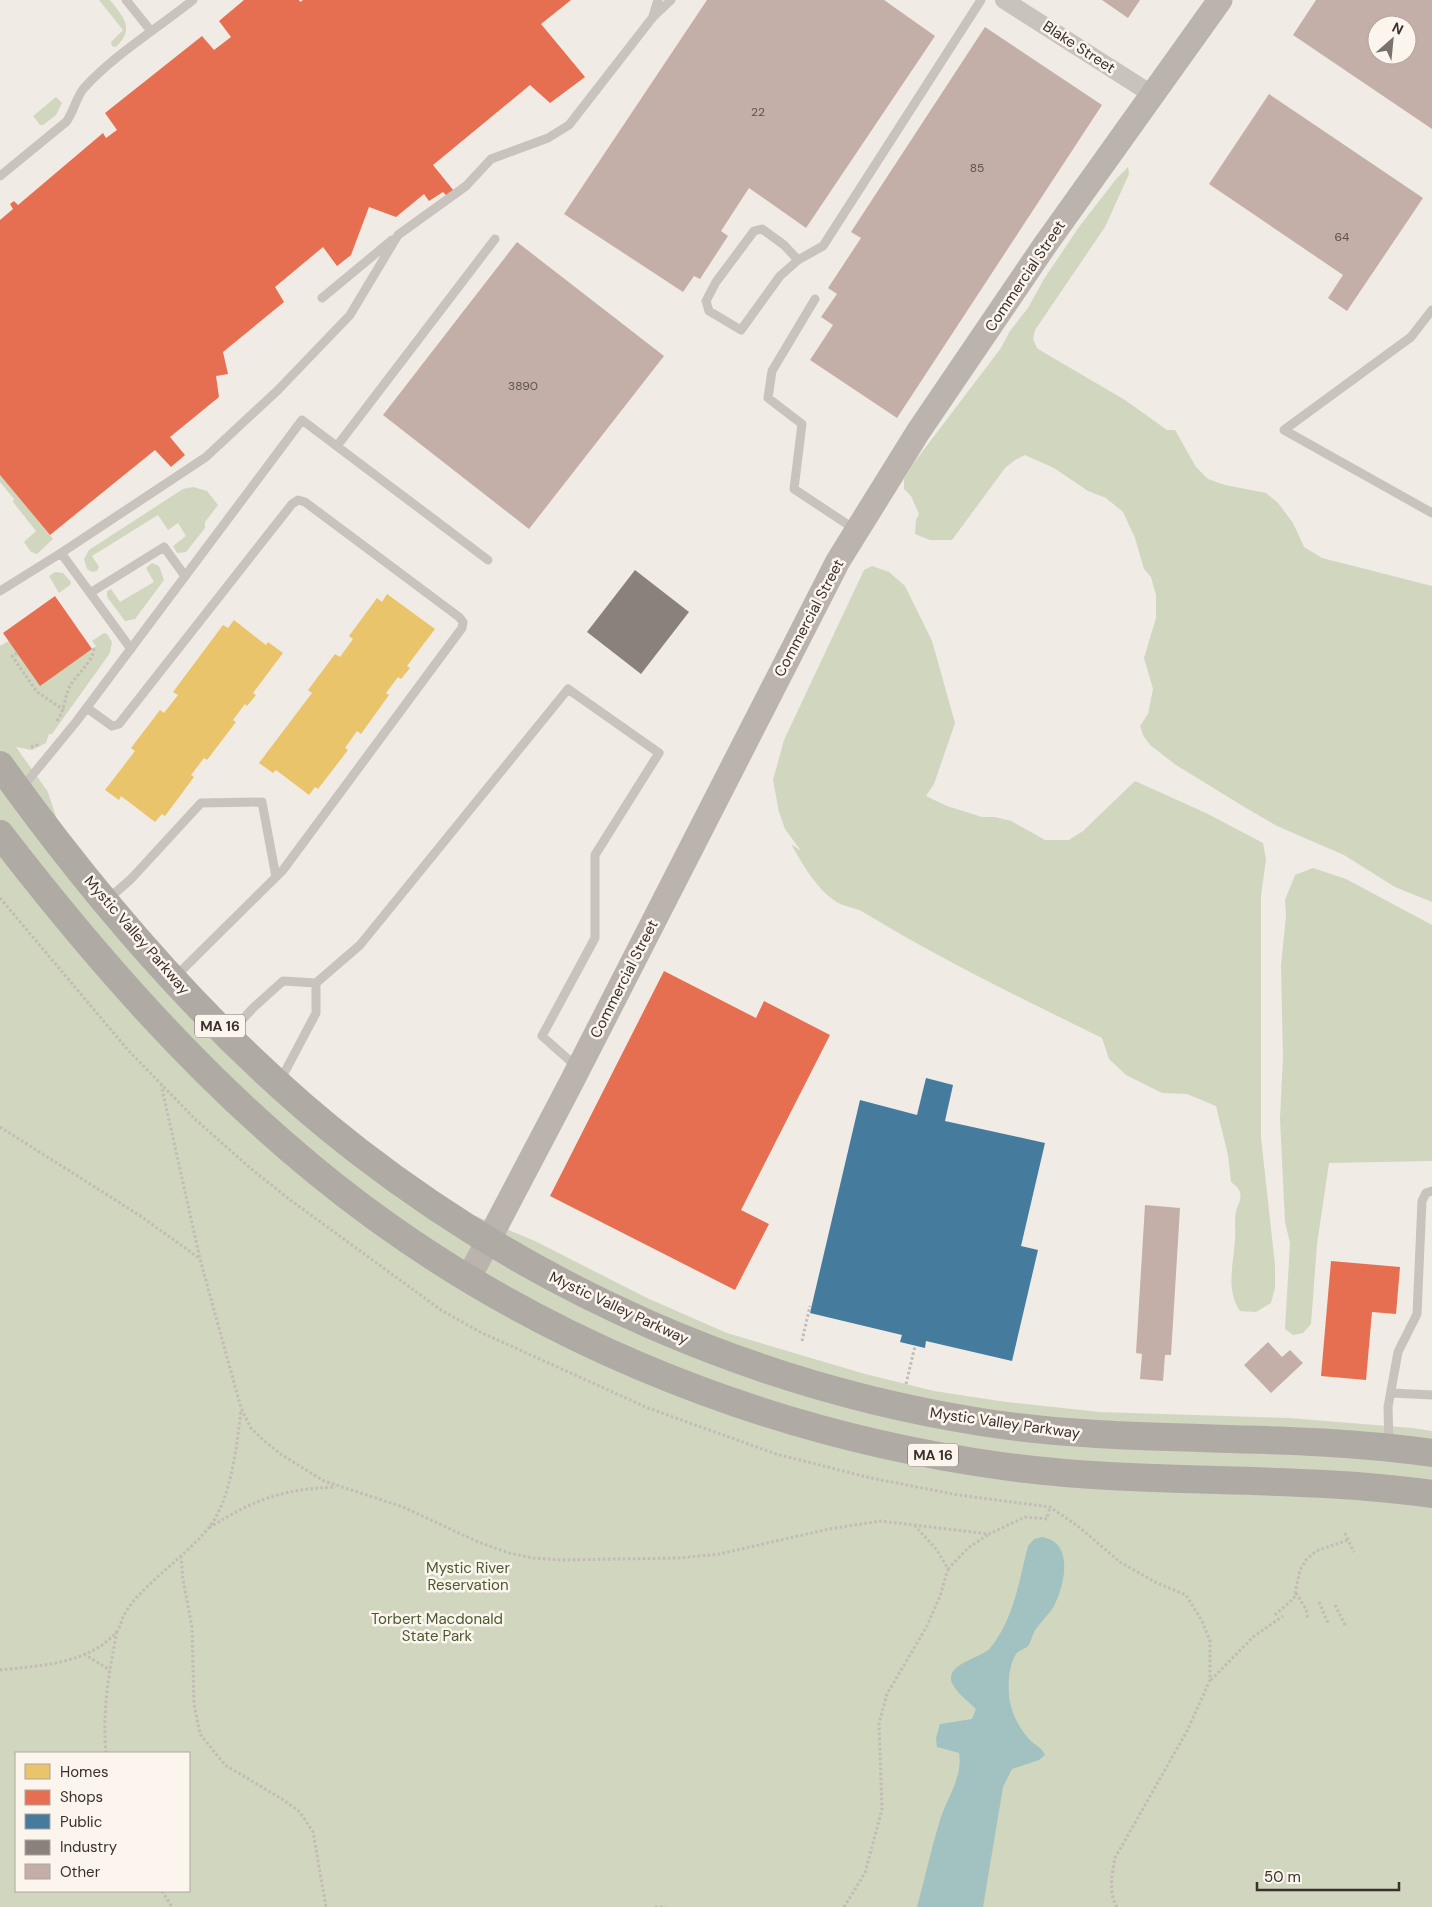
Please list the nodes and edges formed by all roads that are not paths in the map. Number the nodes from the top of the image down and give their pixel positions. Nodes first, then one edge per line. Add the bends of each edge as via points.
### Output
1 (126, 0) edge
2 (193, 0) edge
3 (658, 0) edge
4 (671, 0) edge
5 (981, 0) edge
6 (1004, 0) edge
7 (1220, 0) edge
8 (653, 16) junction
9 (151, 30) junction
10 (1153, 95) junction
11 (0, 176) edge
12 (398, 235) junction
13 (495, 239) dead end
14 (798, 260) junction
15 (322, 298) dead end
16 (816, 299) dead end
17 (1432, 310) edge
18 (337, 446) junction
19 (1432, 513) edge
20 (857, 530) junction
21 (61, 553) junction
22 (488, 560) dead end
23 (186, 576) junction
24 (0, 591) edge
25 (90, 593) junction
26 (131, 649) junction
27 (87, 708) junction
28 (0, 765) edge
29 (19, 791) junction
30 (0, 834) edge
31 (276, 877) junction
32 (106, 900) junction
33 (174, 978) junction
34 (316, 983) junction
35 (228, 1035) junction
36 (578, 1069) junction
37 (278, 1083) junction
38 (1432, 1191) edge
39 (487, 1240) junction
40 (468, 1279) junction
41 (1392, 1393) junction
42 (1432, 1395) edge
43 (1389, 1448) junction
44 (1432, 1453) edge
45 (1432, 1494) edge

1 - 9 lane
2 - 9 lane
3 - 8 lane
4 - 8 lane
5 - 14 lane via 823,246
6 - 10 street, Blake Street
7 - 10 street, Commercial Street
8 - 12 lane via 570,125 548,138 491,159 466,186
9 - 11 lane via 82,90 66,122
10 - 20 street, Commercial Street via 1070,209 918,432
12 - 15 lane
12 - 21 lane via 350,315 278,390 206,457
13 - 18 lane
14 - 14 lane via 762,229 754,231 716,282 706,301 709,311 742,330 780,276
16 - 20 lane via 772,372 768,398 802,424 794,489
17 - 19 lane via 1411,337 1284,430
18 - 22 lane
18 - 23 lane via 302,420
20 - 36 street, Commercial Street
21 - 24 lane
21 - 25 lane
23 - 25 lane via 164,547
23 - 26 lane
25 - 26 lane
26 - 27 lane
27 - 29 lane
27 - 31 lane via 112,726 119,724 298,500 460,616 462,628
28 - 29 highway, Mystic Valley Parkway / MA 16
29 - 32 highway, Mystic Valley Parkway / MA 16
30 - 40 highway, MA 16 via 54,904 122,982 236,1101 338,1188
31 - 32 lane via 262,802 201,803 131,879
31 - 33 lane
32 - 33 highway, Mystic Valley Parkway / MA 16
33 - 35 highway, Mystic Valley Parkway / MA 16
34 - 35 lane via 284,981
34 - 36 lane via 360,944 568,688 660,753 595,855 595,938 542,1036
34 - 37 lane via 316,1013
35 - 37 highway, Mystic Valley Parkway / MA 16
36 - 39 street, Commercial Street
37 - 39 highway, Mystic Valley Parkway / MA 16 via 357,1150 413,1192
38 - 41 lane via 1426,1193 1422,1201 1417,1314 1398,1352
39 - 40 street, Commercial Street
39 - 43 highway, Mystic Valley Parkway / MA 16 via 578,1291 701,1346 775,1373 885,1403 978,1422 1077,1434 1321,1441
40 - 45 highway, MA 16 via 582,1339 701,1390 801,1424 892,1447 968,1462 1070,1474 1141,1479 1313,1482
41 - 42 lane
41 - 43 lane via 1388,1407
43 - 44 highway, Mystic Valley Parkway / MA 16

